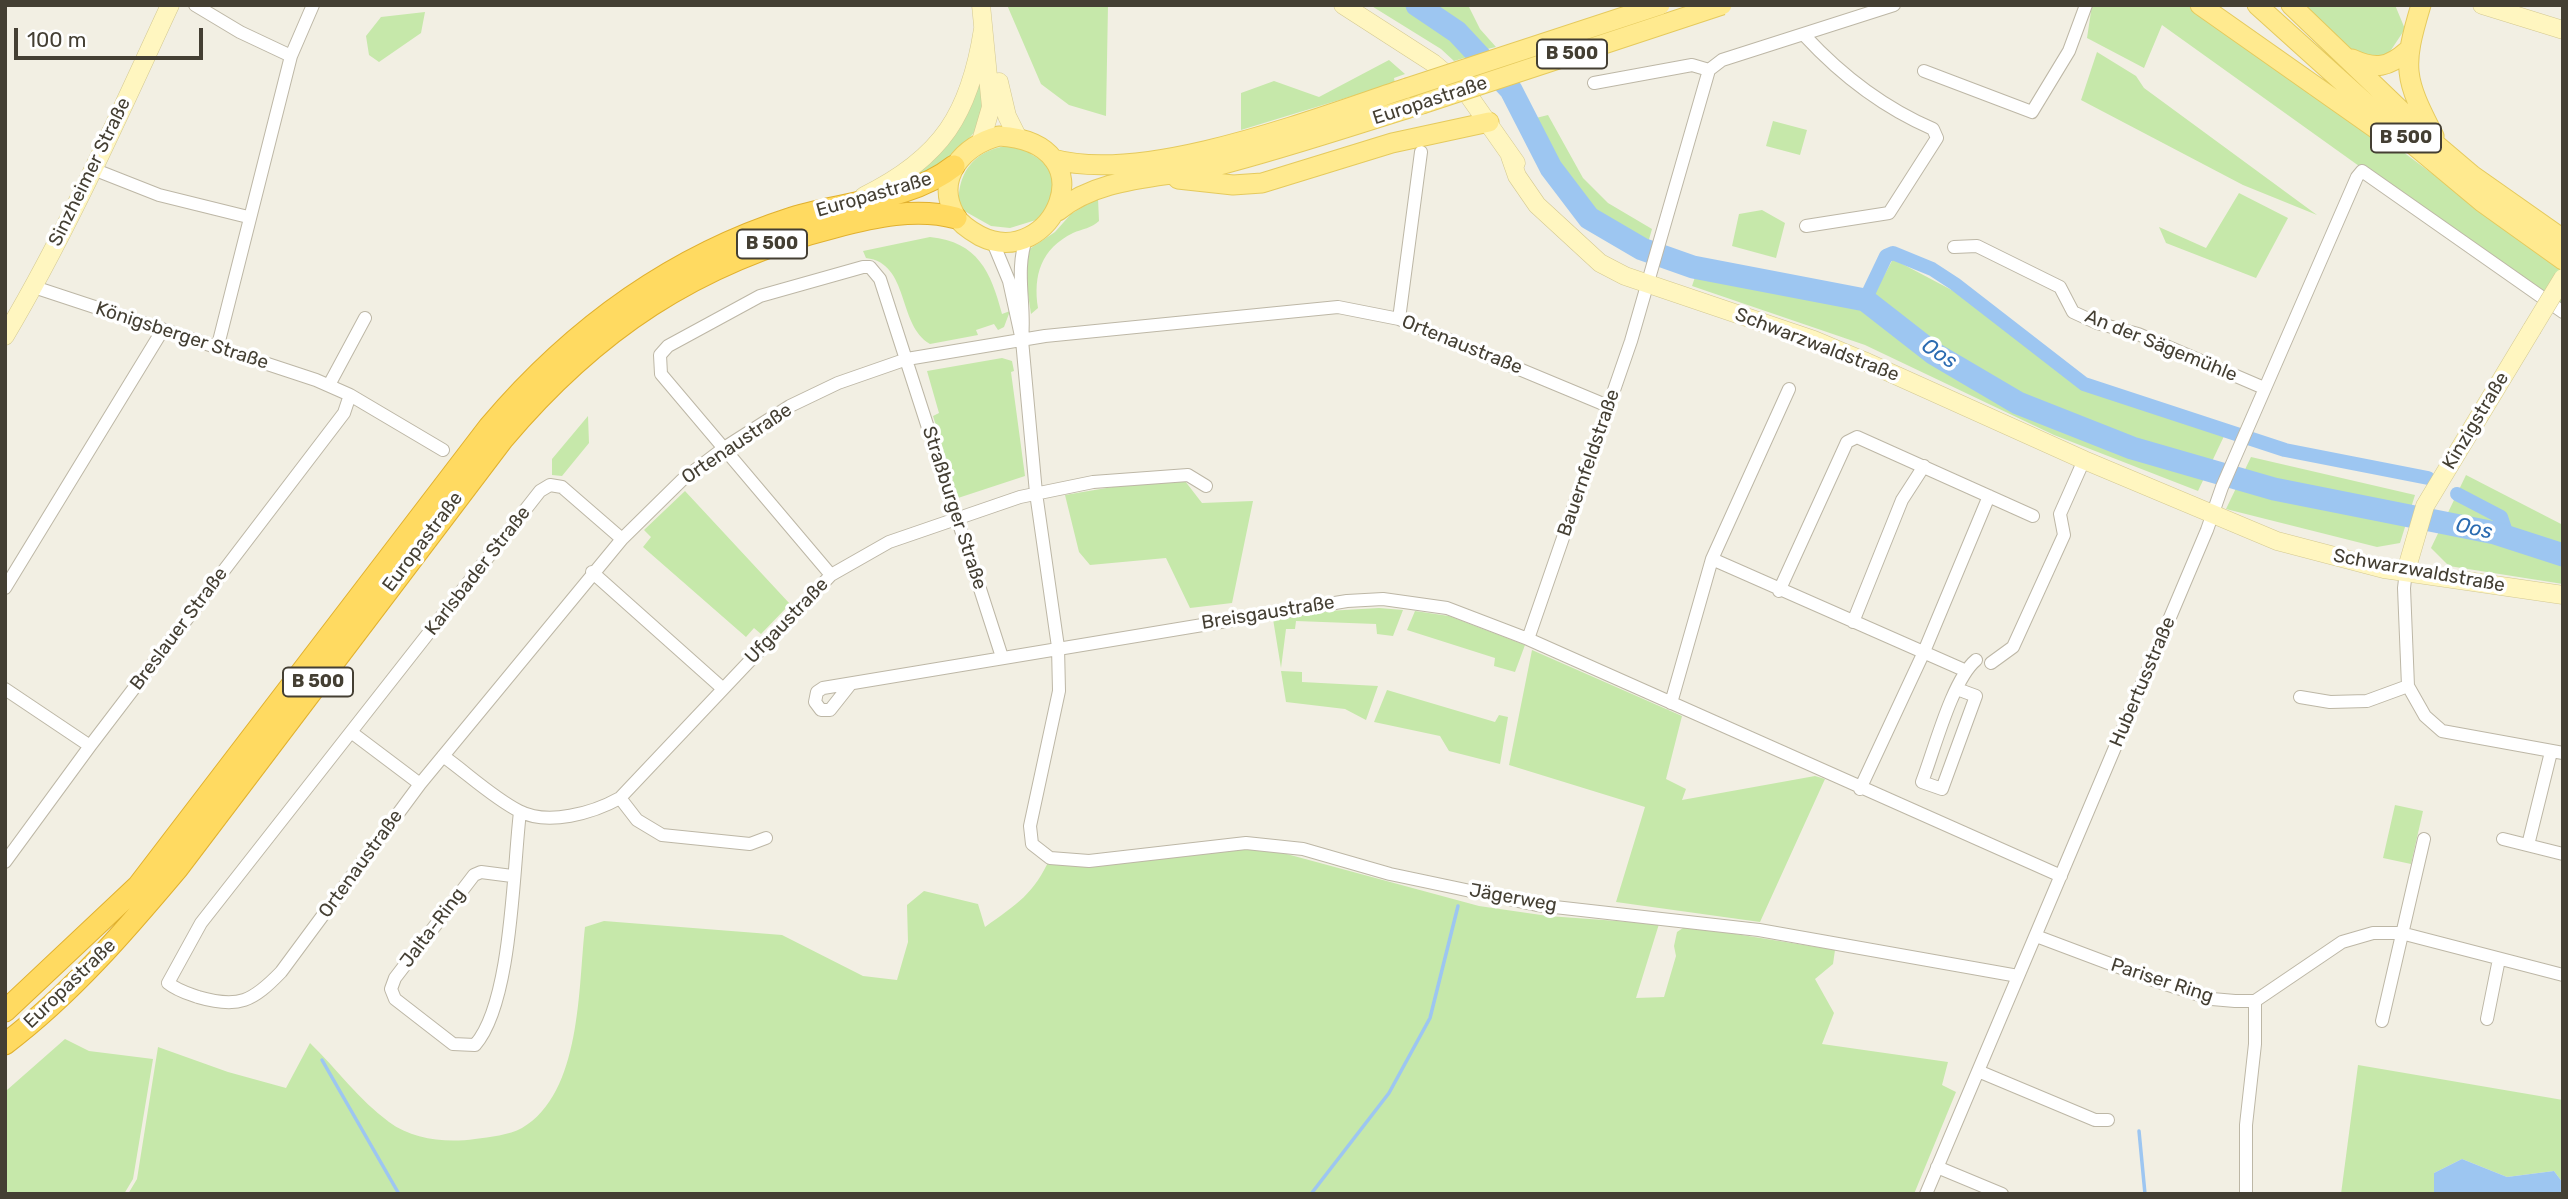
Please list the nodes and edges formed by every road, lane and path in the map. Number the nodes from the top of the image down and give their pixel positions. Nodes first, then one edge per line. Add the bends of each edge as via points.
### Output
1 (170, 5) edge
2 (195, 5) edge
3 (313, 5) edge
4 (981, 5) edge
5 (987, 5) edge
6 (1343, 5) edge
7 (1660, 5) edge
8 (1722, 5) edge
9 (1894, 5) edge
10 (2086, 5) edge
11 (2200, 5) edge
12 (2257, 5) edge
13 (2291, 5) edge
14 (2421, 5) edge
15 (2482, 5) edge
16 (984, 29) junction
17 (2563, 30) edge
18 (1805, 36) junction
19 (2407, 51) junction
20 (290, 56) junction
21 (2347, 56) junction
22 (1709, 70) junction
23 (1924, 71) dead end
24 (1594, 83) dead end
25 (1489, 122) junction
26 (1017, 138) junction
27 (981, 141) junction
28 (2439, 147) junction
29 (1421, 152) dead end
30 (1053, 159) junction
31 (954, 166) junction
32 (93, 169) junction
33 (1160, 176) junction
34 (854, 201) junction
35 (2482, 202) junction
36 (1058, 211) junction
37 (248, 217) junction
38 (956, 218) junction
39 (1806, 226) dead end
40 (1027, 236) junction
41 (2563, 239) edge
42 (992, 240) junction
43 (1954, 247) dead end
44 (2563, 260) edge
45 (2563, 278) edge
46 (1647, 286) junction
47 (34, 287) junction
48 (2563, 312) edge
49 (365, 318) dead end
50 (1399, 319) junction
51 (162, 331) junction
52 (5, 336) edge
53 (1022, 340) junction
54 (217, 349) junction
55 (907, 359) junction
56 (329, 385) junction
57 (2264, 388) junction
58 (1790, 389) dead end
59 (349, 395) junction
60 (1608, 406) junction
61 (724, 448) junction
62 (443, 450) dead end
63 (2084, 460) junction
64 (1924, 466) junction
65 (1206, 486) dead end
66 (1036, 493) junction
67 (1989, 496) junction
68 (2213, 514) junction
69 (2033, 516) dead end
70 (956, 517) junction
71 (622, 539) junction
72 (1712, 559) junction
73 (593, 572) junction
74 (2406, 572) junction
75 (831, 575) junction
76 (5, 588) edge
77 (1779, 591) junction
78 (2563, 595) edge
79 (1853, 622) junction
80 (1528, 639) junction
81 (1058, 647) junction
82 (1923, 653) junction
83 (1002, 657) junction
84 (1976, 660) dead end
85 (1991, 663) dead end
86 (1964, 670) junction
87 (849, 686) dead end
88 (2408, 686) junction
89 (721, 687) junction
90 (5, 689) edge
91 (1957, 689) junction
92 (2300, 697) dead end
93 (1671, 703) junction
94 (351, 732) junction
95 (90, 746) junction
96 (2557, 752) edge
97 (443, 756) junction
98 (420, 784) junction
99 (1860, 789) junction
100 (620, 798) junction
101 (520, 812) junction
102 (766, 838) dead end
103 (2424, 839) dead end
104 (2503, 839) dead end
105 (2528, 845) junction
106 (2563, 854) edge
107 (5, 862) edge
108 (512, 876) junction
109 (2061, 876) junction
110 (2401, 933) junction
111 (2036, 936) junction
112 (2499, 959) junction
113 (2563, 975) edge
114 (2018, 976) junction
115 (168, 983) joint
116 (2255, 1001) junction
117 (5, 1011) edge
118 (2487, 1019) dead end
119 (2382, 1021) dead end
120 (5, 1044) edge
121 (1978, 1071) junction
122 (2108, 1120) dead end
123 (1937, 1167) junction
124 (1926, 1194) edge
125 (2002, 1194) edge
126 (2246, 1194) edge

1 - 32 street, Sinzheimer Straße
2 - 20 street
3 - 20 street
4 - 16 street
5 - 26 street via 1003,103
6 - 25 street, Schwarzwaldstraße via 1450,77
7 - 30 main road, Europastraße / B 500, bridge via 1261,135 1113,164
8 - 33 main road, Europastraße / B 500, bridge via 1265,153
9 - 18 street
10 - 23 street via 2069,51 2032,112
11 - 35 main road
12 - 35 main road, B 500
13 - 21 main road, B 500
14 - 19 main road
15 - 17 street
16 - 27 street via 991,107
16 - 34 street via 970,93 935,149 910,171
18 - 22 street via 1722,60
18 - 39 street via 1839,72 1906,117 1933,129 1937,138 1889,213
19 - 21 main road via 2381,67
19 - 28 main road via 2411,89
20 - 37 street
21 - 28 main road, B 500
22 - 24 street via 1692,65
22 - 46 street, Bauernfeldstraße
25 - 33 main road via 1392,143 1262,183 1233,185
25 - 46 street, Schwarzwaldstraße via 1559,224 1600,262
26 - 27 main road
26 - 30 main road, B 500
27 - 31 main road, B 500 via 966,150
28 - 41 main road, B 500
29 - 50 street
30 - 36 main road via 1062,178
31 - 34 highway, Europastraße / B 500 via 925,184
31 - 38 main road via 949,194
32 - 37 street via 159,195
32 - 47 street, Sinzheimer Straße
33 - 36 main road, Europastraße / B 500 via 1091,192
34 - 117 highway, Europastraße / B 500 via 765,227 680,265 607,313 551,360 488,427 138,886
35 - 44 main road, B 500
36 - 40 main road, B 500
37 - 54 street
38 - 42 main road, B 500
38 - 120 highway, Europastraße / B 500 via 935,214 881,217 772,244 661,297 583,354 503,439 144,909 60,998
40 - 42 main road
40 - 53 street via 1020,264
42 - 53 street via 1009,281
43 - 57 street, An der Sägemühle via 1977,246 2060,287 2073,312
45 - 74 street, Kinzigstraße, bridge via 2425,506
46 - 60 street, Bauernfeldstraße
46 - 63 street, Schwarzwaldstraße via 1814,340
47 - 51 street, Königsberger Straße
47 - 52 street, Sinzheimer Straße
48 - 57 street, Hubertusstraße via 2362,171
49 - 56 street
50 - 53 street, Ortenaustraße via 1338,307
50 - 60 street, Ortenaustraße
51 - 54 street, Königsberger Straße
51 - 76 street
53 - 55 street, Ortenaustraße
53 - 66 street
54 - 56 street, Königsberger Straße
55 - 61 street, Ortenaustraße via 790,405
55 - 61 street, Straßburger Straße via 880,279 870,267 760,296 668,346 660,355 661,374
55 - 70 street, Straßburger Straße
56 - 59 street, Königsberger Straße
57 - 68 street, Hubertusstraße
58 - 72 street
59 - 62 street, Königsberger Straße
59 - 95 street, Breslauer Straße via 344,413
60 - 80 street, Bauernfeldstraße
61 - 71 street, Ortenaustraße via 682,480
61 - 75 street
63 - 68 street, Schwarzwaldstraße
63 - 85 street via 2060,514 2064,535 2013,647
64 - 67 street
64 - 77 street via 1857,437 1847,442
64 - 79 street via 1902,500
65 - 66 street, Ufgaustraße via 1188,475 1157,475
66 - 70 street, Ufgaustraße
66 - 81 street
67 - 69 street
67 - 82 street
68 - 74 street, Schwarzwaldstraße via 2309,551
68 - 109 street, Hubertusstraße
70 - 75 street, Ufgaustraße via 889,542
70 - 83 street, Straßburger Straße
71 - 73 street, Ortenaustraße
71 - 94 street, Karlsbader Straße via 562,487 550,485 541,491
72 - 77 street
72 - 93 street
73 - 89 street
73 - 97 street, Ortenaustraße
74 - 78 street, Schwarzwaldstraße
74 - 88 street
75 - 89 street, Ufgaustraße
77 - 79 street
79 - 82 street
80 - 81 street, Breisgaustraße via 1447,608 1383,599 1307,605
80 - 93 street, Breisgaustraße
81 - 83 street, Breisgaustraße
81 - 114 street, Jägerweg via 1059,691 1030,826 1032,845 1050,858 1089,861 1246,844 1303,849 1390,874 1537,905 1667,917
82 - 86 street
82 - 99 street
83 - 87 street, Breisgaustraße
84 - 86 street
86 - 91 street
88 - 92 street via 2367,701
88 - 96 street via 2425,716 2442,731
89 - 100 street, Ufgaustraße
90 - 95 street
91 - 91 street via 1922,782 1942,789 1976,696
93 - 99 street, Breisgaustraße
94 - 98 street
94 - 115 street, Karlsbader Straße via 201,923
95 - 107 street, Breslauer Straße
96 - 105 street
97 - 98 street, Ortenaustraße
97 - 101 street, Ufgaustraße
98 - 115 street, Ortenaustraße via 261,993 222,1004
99 - 109 street, Breisgaustraße
100 - 101 street, Ufgaustraße via 602,808 571,815 545,817
100 - 102 street via 637,820 662,835 750,844
101 - 108 street, Jalta-Ring
103 - 110 street
104 - 105 street
105 - 106 street
108 - 108 street, Jalta-Ring via 504,976 482,1036 475,1045 453,1044 395,999 391,989 474,875
109 - 111 street, Hubertusstraße
110 - 112 street
110 - 116 street via 2372,933 2342,943
110 - 119 street
111 - 114 street, Hubertusstraße
111 - 116 street, Pariser Ring via 2212,999
112 - 113 street
112 - 118 street
114 - 121 street, Hubertusstraße
116 - 126 street
121 - 122 street via 2095,1120
121 - 123 street, Hubertusstraße
123 - 124 street, Hubertusstraße
123 - 125 street

